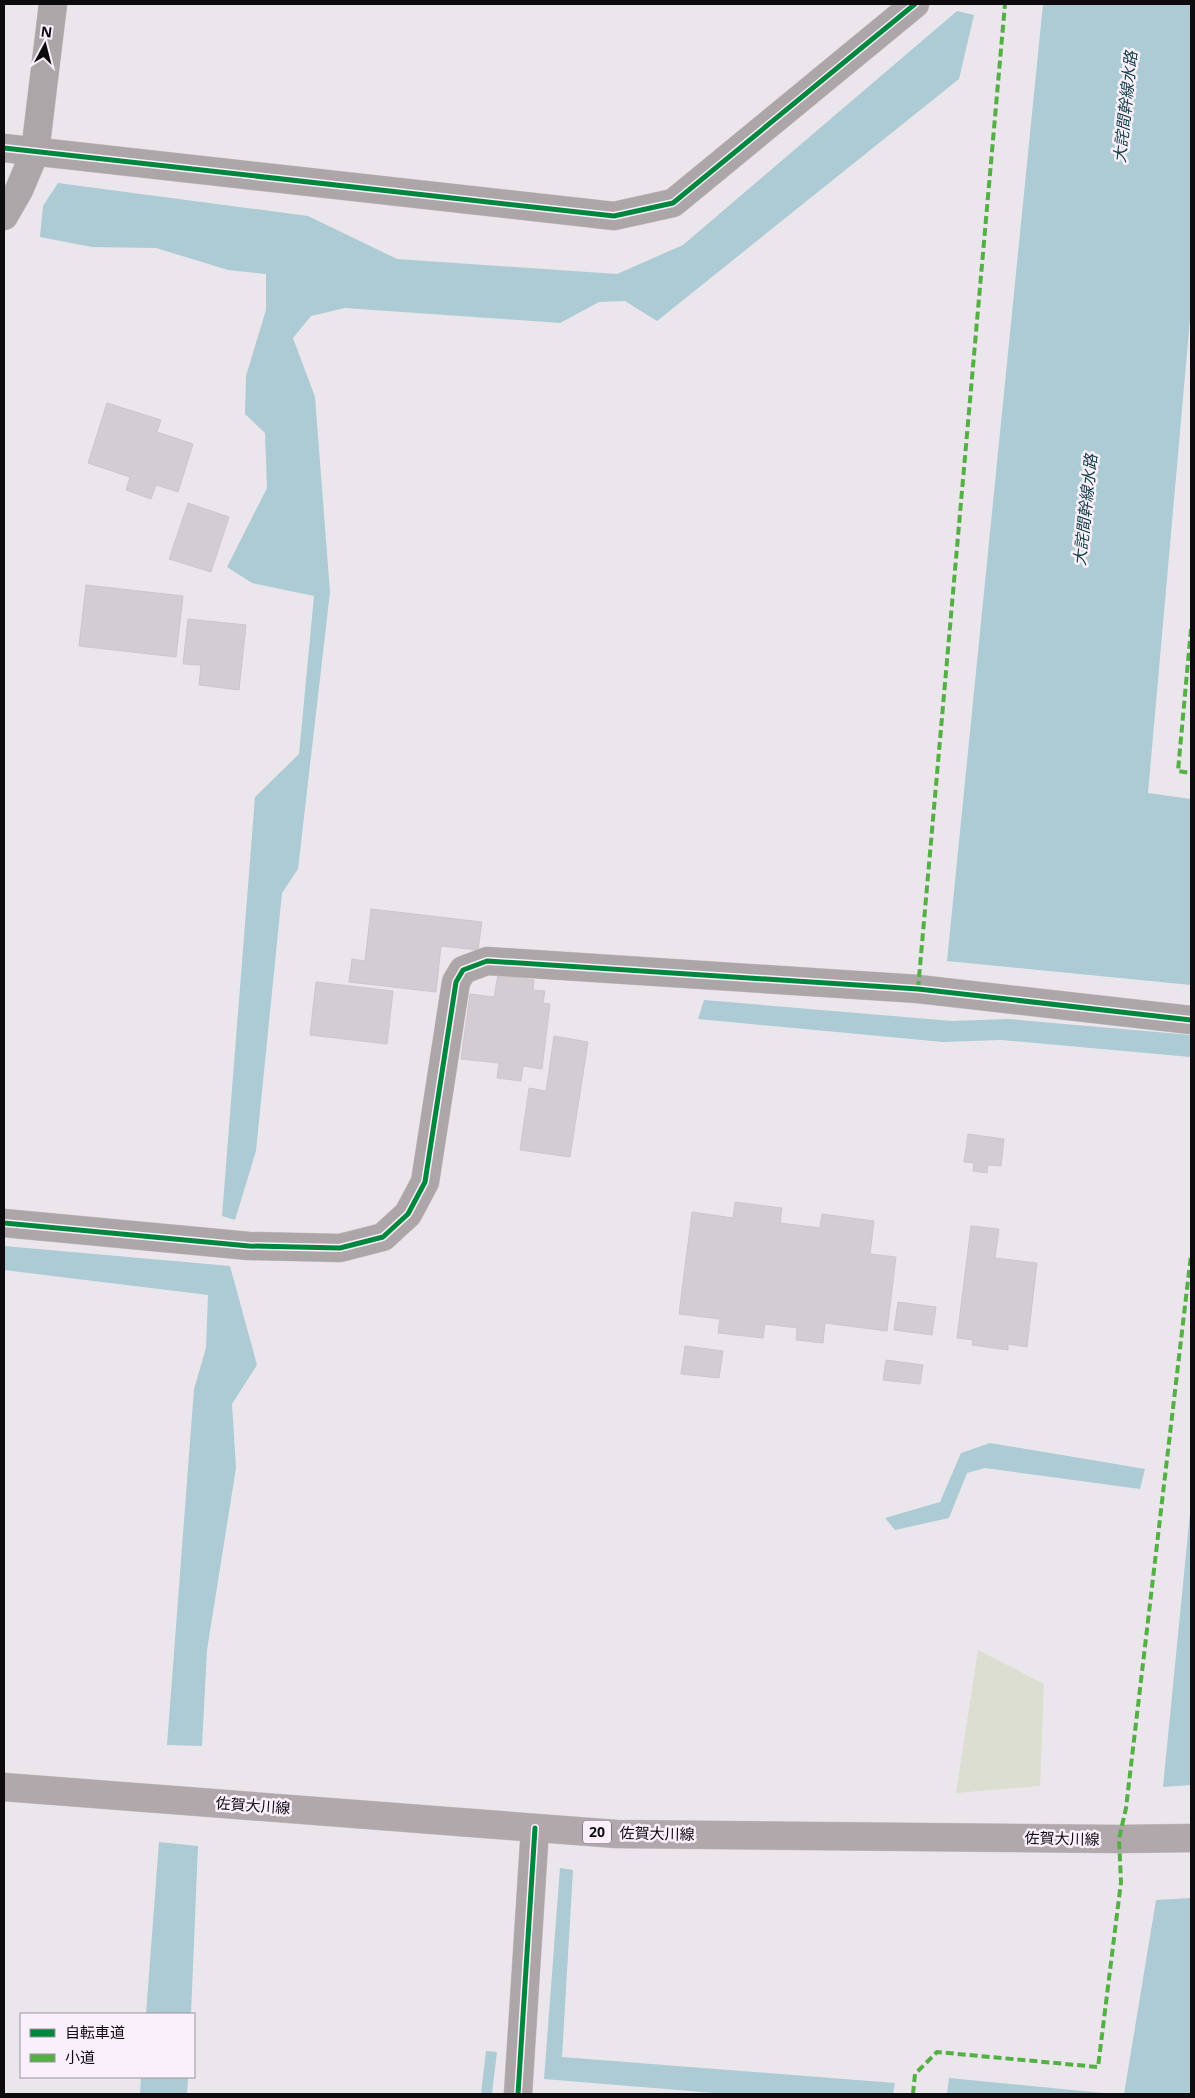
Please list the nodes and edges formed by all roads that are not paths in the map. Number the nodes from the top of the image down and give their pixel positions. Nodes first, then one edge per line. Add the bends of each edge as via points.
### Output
1 (53, 4) edge
2 (915, 4) edge
3 (4, 148) edge
4 (35, 152) junction
5 (4, 216) edge
6 (1191, 1020) edge
7 (4, 1223) edge
8 (4, 1787) edge
9 (535, 1828) junction
10 (1191, 1838) edge
11 (518, 2094) edge

1 - 4 street
2 - 4 street via 673,203 614,216
3 - 4 street
4 - 5 street
6 - 7 street via 918,989 487,961 463,970 456,982 425,1182 408,1214 383,1237 340,1248 249,1246
8 - 9 main road, 佐賀大川線 / 20
9 - 10 main road, 佐賀大川線 / 20 via 616,1834
9 - 11 street

